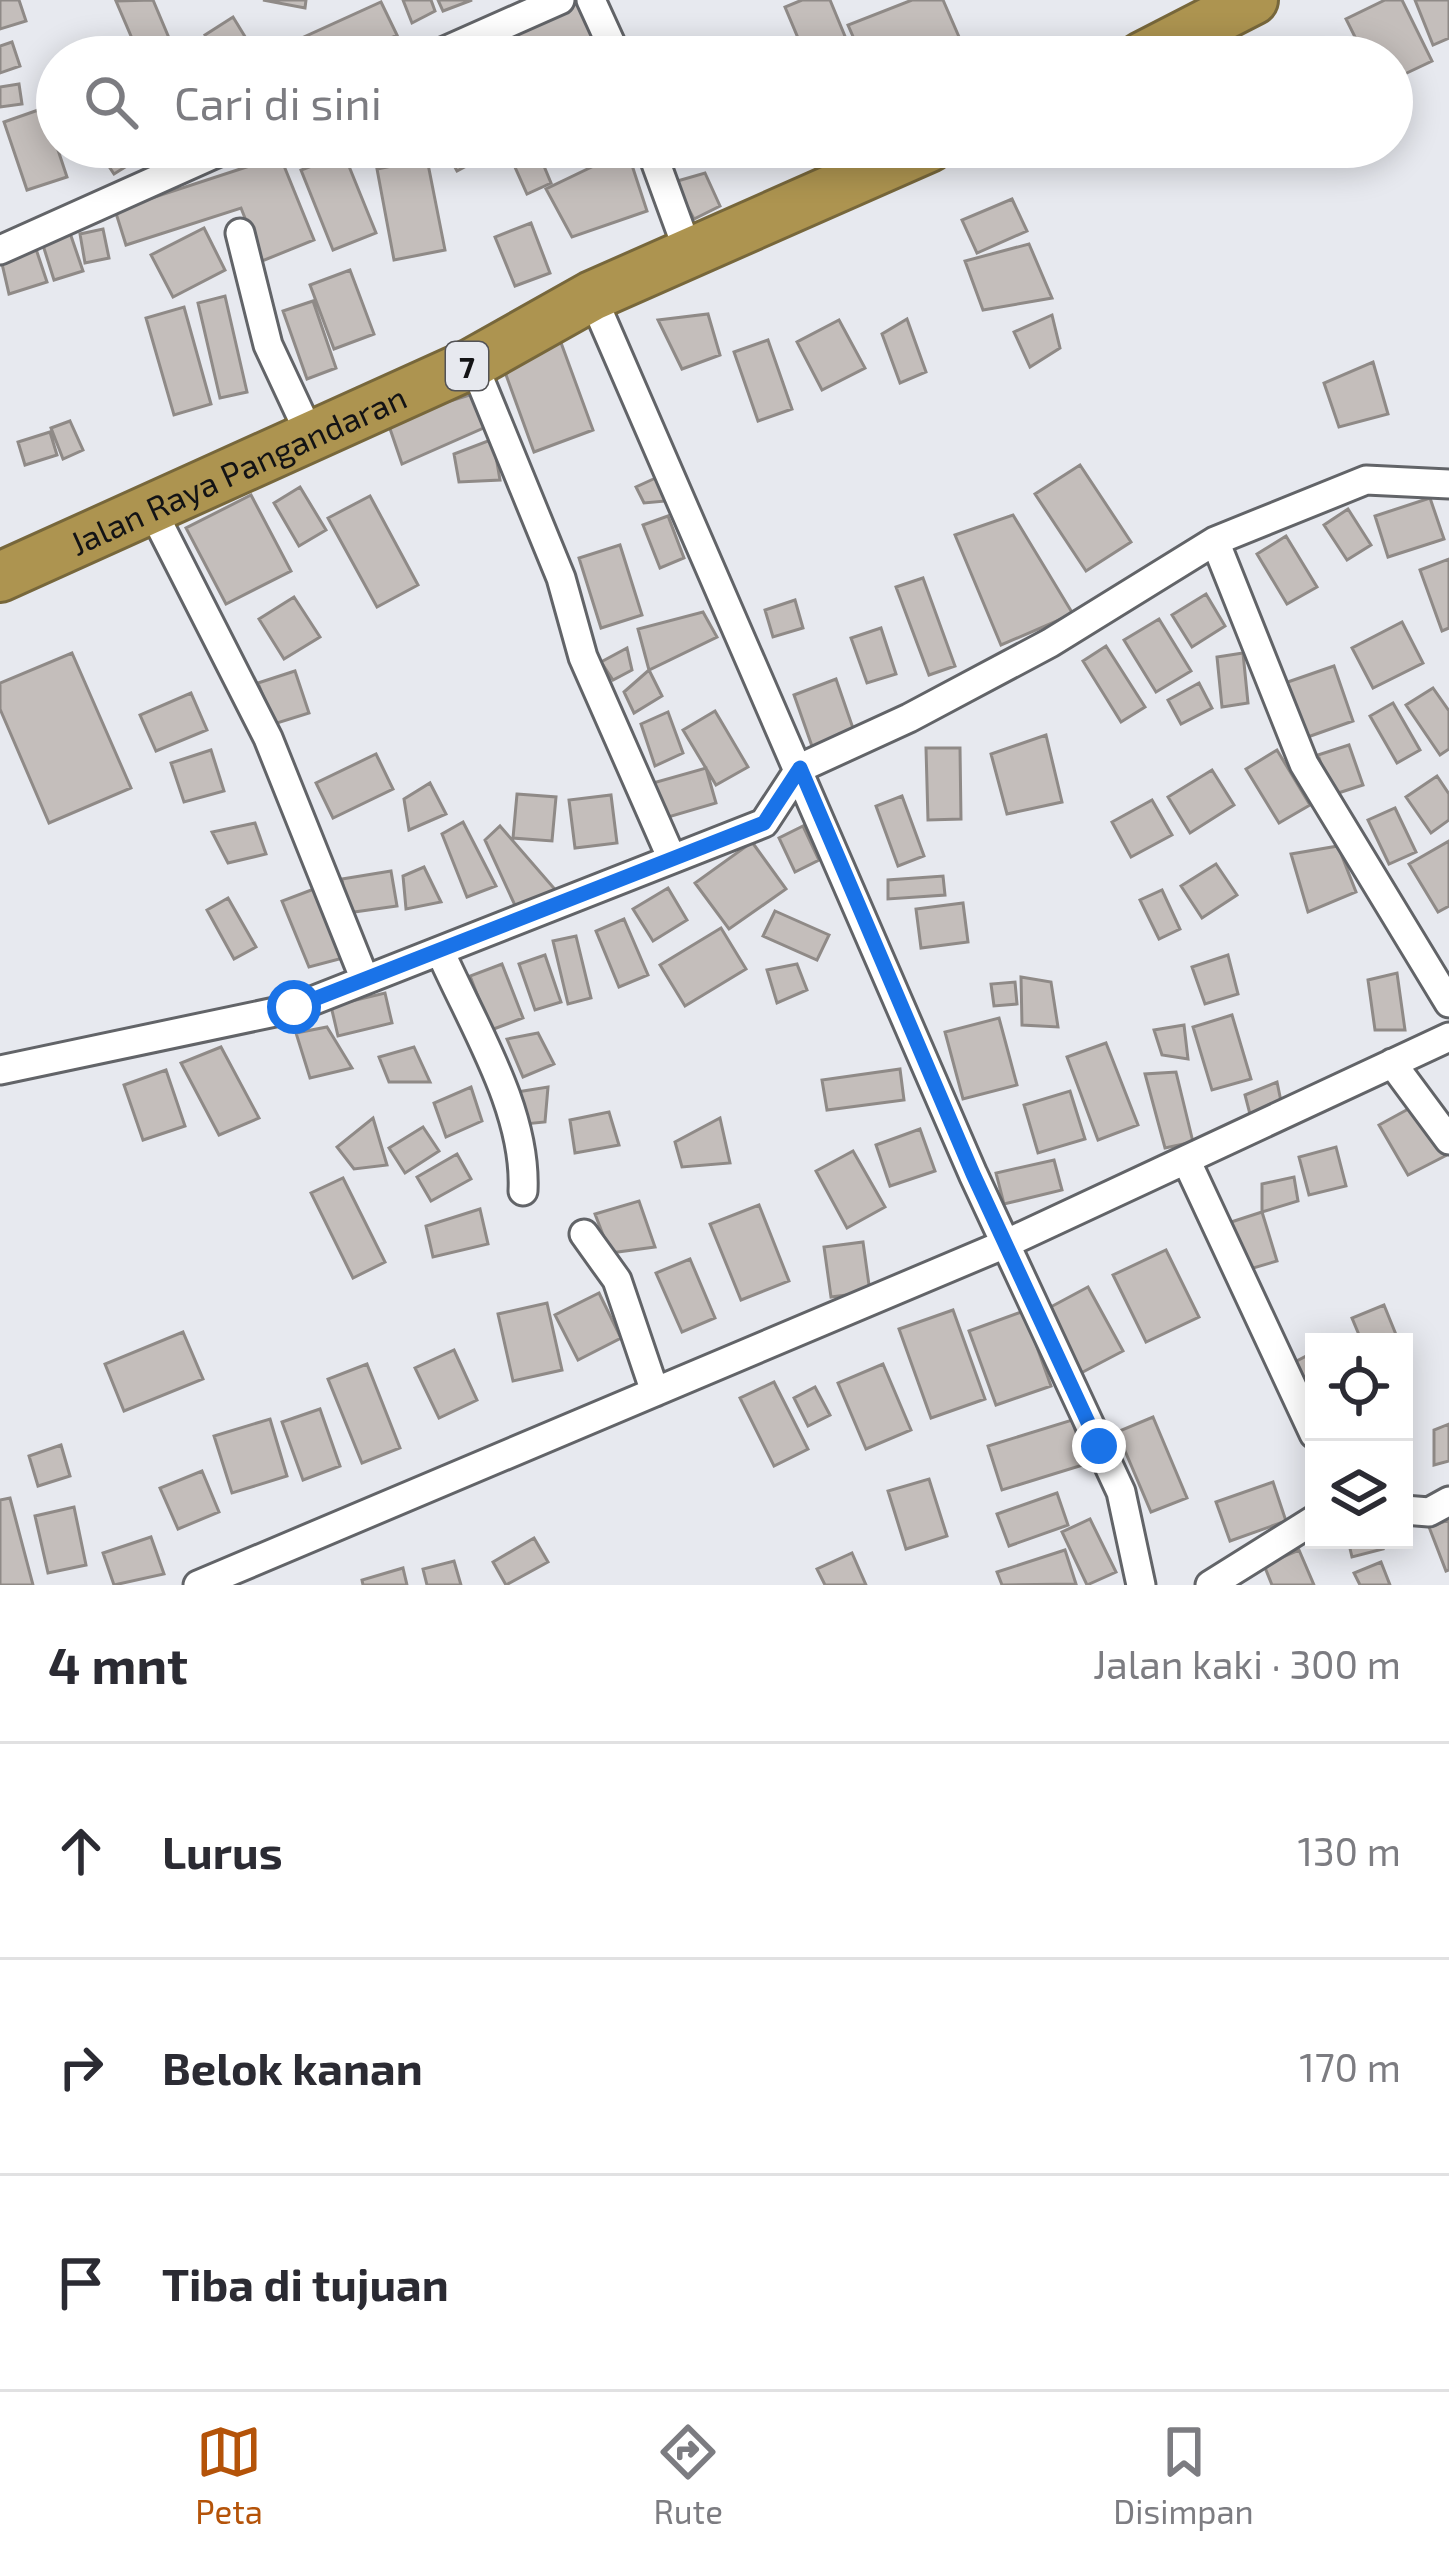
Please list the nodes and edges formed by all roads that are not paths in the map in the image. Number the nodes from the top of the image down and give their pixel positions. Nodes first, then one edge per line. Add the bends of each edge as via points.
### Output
1 (560, 0) edge
2 (591, 0) edge
3 (1253, 0) edge
4 (479, 36) edge
5 (607, 36) edge
6 (1183, 36) edge
7 (183, 168) edge
8 (658, 168) edge
9 (880, 168) edge
10 (240, 233) dead end
11 (0, 250) edge
12 (688, 251) junction
13 (592, 296) junction
14 (473, 363) junction
15 (311, 436) junction
16 (1449, 484) edge
17 (152, 510) junction
18 (1215, 541) junction
19 (0, 577) edge
20 (800, 768) junction
21 (672, 859) junction
22 (440, 950) junction
23 (365, 980) junction
24 (1449, 1003) edge
25 (1449, 1037) edge
26 (1392, 1063) junction
27 (0, 1070) edge
28 (1449, 1140) edge
29 (1186, 1162) junction
30 (523, 1191) dead end
31 (584, 1234) dead end
32 (1005, 1244) junction
33 (655, 1392) junction
34 (1305, 1415) edge
35 (1449, 1502) edge
36 (1413, 1511) edge
37 (1305, 1526) edge
38 (215, 1582) edge
39 (1141, 1585) edge
40 (1210, 1585) edge

1 - 4 street
2 - 5 street
3 - 6 highway
7 - 11 street
8 - 12 street
9 - 12 highway, Jalan Raya Pangandaran / 7
10 - 15 street via 268,345
12 - 13 highway, Jalan Raya Pangandaran / 7
13 - 14 highway, Jalan Raya Pangandaran / 7
13 - 20 street
14 - 15 highway, Jalan Raya Pangandaran / 7
14 - 21 street via 561,578 583,656
15 - 17 highway, Jalan Raya Pangandaran / 7
16 - 18 street via 1366,481
17 - 19 highway, Jalan Raya Pangandaran / 7
17 - 23 street via 268,738
18 - 20 street via 1050,643
18 - 24 street via 1304,764
20 - 21 street via 764,823
20 - 32 street
21 - 22 street
22 - 23 street
22 - 30 street via 502,1092 524,1161
23 - 27 street via 294,1007
25 - 26 street
26 - 28 street
26 - 29 street
29 - 32 street
29 - 34 street
31 - 33 street via 616,1280
32 - 33 street
32 - 39 street via 1121,1492
33 - 38 street
35 - 36 street
37 - 40 street

